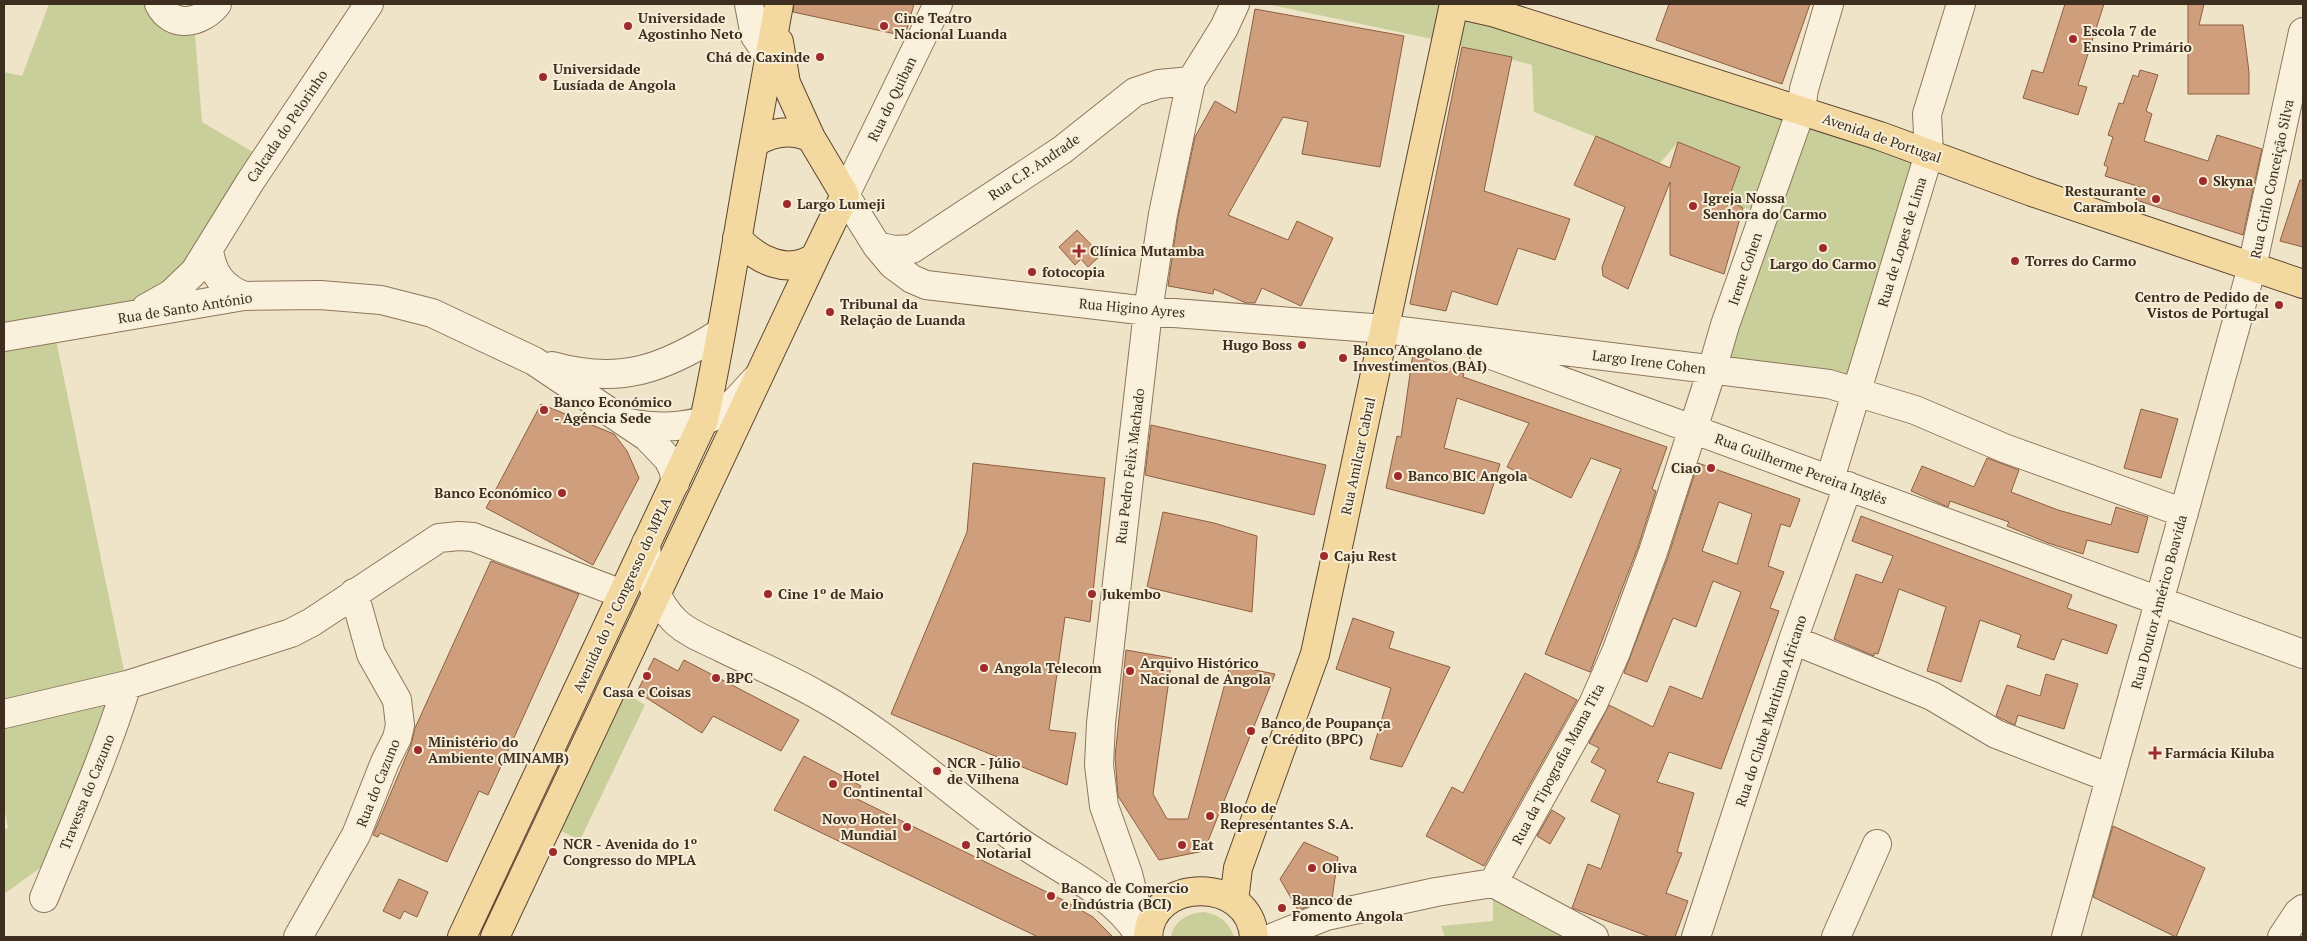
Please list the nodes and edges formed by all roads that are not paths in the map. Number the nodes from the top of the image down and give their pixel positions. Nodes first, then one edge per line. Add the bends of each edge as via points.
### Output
1 (158, 4) edge
2 (217, 4) edge
3 (368, 4) edge
4 (749, 4) edge
5 (938, 4) edge
6 (1235, 4) edge
7 (1455, 4) edge
8 (1829, 4) edge
9 (1961, 4) edge
10 (778, 9) edge
11 (2303, 32) edge
12 (769, 56) junction
13 (1191, 82) junction
14 (1801, 110) junction
15 (811, 138) junction
16 (754, 143) junction
17 (1929, 154) junction
18 (850, 203) junction
19 (737, 238) junction
20 (877, 246) junction
21 (210, 251) junction
22 (815, 257) junction
23 (2252, 267) junction
24 (2303, 284) edge
25 (244, 296) junction
26 (1148, 311) junction
27 (126, 318) junction
28 (1385, 329) junction
29 (720, 333) junction
30 (4, 337) edge
31 (1442, 337) junction
32 (534, 361) junction
33 (1712, 370) junction
34 (757, 379) junction
35 (1856, 393) junction
36 (704, 420) junction
37 (628, 423) junction
38 (1693, 430) junction
39 (1839, 482) junction
40 (675, 483) junction
41 (2184, 512) junction
42 (646, 543) junction
43 (354, 593) junction
44 (656, 593) junction
45 (622, 594) junction
46 (2160, 600) junction
47 (688, 632) junction
48 (634, 640) junction
49 (1793, 640) junction
50 (2303, 654) edge
51 (126, 685) junction
52 (4, 714) edge
53 (2110, 778) junction
54 (1877, 844) dead end
55 (1493, 883) junction
56 (44, 898) dead end
57 (2303, 909) edge
58 (1244, 917) edge
59 (1284, 933) edge
60 (298, 937) edge
61 (462, 937) edge
62 (495, 937) edge
63 (1142, 937) edge
64 (1148, 937) edge
65 (1594, 937) edge
66 (1696, 937) edge
67 (1836, 937) edge
68 (2066, 937) edge
69 (2282, 937) edge

1 - 2 street via 169,16 190,21 201,18
3 - 21 street, Calcada do Pelorinho via 250,182
4 - 12 street via 755,36
5 - 18 street, Rua do Quiban
6 - 13 street, Rua Pedro Felix Machado
7 - 14 main road, Avenida de Portugal via 1492,12
7 - 28 main road, Rua Amilcar Cabral
8 - 14 street, Irene Cohen
9 - 17 street, Rua de Lopes de Lima via 1927,114
10 - 12 main road
10 - 15 main road via 786,83
11 - 23 street, Rua Cirilo Conceição Silva
12 - 16 main road
13 - 20 street, Rua C.P. Andrade via 1159,84 1135,92 1062,150 912,248 894,250
13 - 26 street, Rua Pedro Felix Machado via 1162,214
14 - 17 main road, Avenida de Portugal
14 - 33 street, Irene Cohen
15 - 16 main road via 784,132 765,136
15 - 18 main road
16 - 19 main road
17 - 23 main road, Avenida de Portugal
17 - 35 street, Rua de Lopes de Lima
18 - 20 street, Rua Higino Ayres
18 - 22 main road
19 - 22 main road via 752,254 780,265 795,265
19 - 29 main road, Avenida do 1º Congresso do MPLA
20 - 26 street, Rua Higino Ayres via 893,265 926,285
21 - 25 street via 213,268 221,282
21 - 27 street, Calcada do Pelorinho via 171,294
22 - 34 main road
23 - 24 main road, Avenida de Portugal
23 - 41 street, Rua Doutor Américo Boavida
25 - 27 street, Rua de Santo António
25 - 32 street, Rua de Santo António via 320,295 407,305 432,313
26 - 28 street, Rua Higino Ayres
26 - 63 street, Rua Pedro Felix Machado via 1101,723 1099,765 1104,806 1128,874
27 - 30 street, Rua de Santo António
28 - 31 street, Rua Higino Ayres
28 - 58 main road, Rua Amilcar Cabral via 1315,654 1238,868
29 - 32 street, Rua de Santo António via 668,362 626,374 588,374
29 - 36 main road, Avenida do 1º Congresso do MPLA
31 - 33 street, Largo Irene Cohen
31 - 38 street, Rua Guilherme Pereira Inglês
32 - 37 street, Rua de Santo António
33 - 35 street, Largo Irene Cohen via 1829,384
33 - 38 street, Irene Cohen
34 - 36 street, Rua de Santo António via 729,407
34 - 44 main road
35 - 39 street, Rua de Lopes de Lima
35 - 41 street, Largo Irene Cohen via 1915,410 2004,448
36 - 37 street, Rua de Santo António via 663,426
36 - 40 main road, Avenida do 1º Congresso do MPLA
37 - 40 street, Rua de Santo António via 668,459
38 - 39 street, Rua Guilherme Pereira Inglês
38 - 55 street, Rua da Tipografia Mama Tita via 1616,652 1593,704
39 - 46 street, Rua Guilherme Pereira Inglês
39 - 49 street, Rua do Clube Maritimo Africano
40 - 42 main road, Avenida do 1º Congresso do MPLA
41 - 46 street, Rua Doutor Américo Boavida
42 - 44 street via 650,579
42 - 45 main road, Avenida do 1º Congresso do MPLA
43 - 45 street via 439,538 459,536 473,537
43 - 51 street via 291,633
43 - 60 street, Rua do Cazuno via 371,654 397,700 400,725 356,835
44 - 47 street via 668,613
44 - 48 main road
45 - 61 main road, Avenida do 1º Congresso do MPLA
46 - 50 street, Rua Guilherme Pereira Inglês
46 - 53 street, Rua Doutor Américo Boavida
47 - 48 street via 660,630
47 - 63 street via 812,692 855,718 1024,846 1101,895
48 - 62 main road
49 - 53 street via 1932,696 1996,734
49 - 66 street, Rua do Clube Maritimo Africano
51 - 52 street
51 - 56 street, Travessa do Cazuno via 113,729
53 - 68 street, Rua Doutor Américo Boavida
54 - 67 street
55 - 59 street via 1326,916
55 - 65 street
57 - 69 street
58 - 59 street
58 - 64 main road via 1219,893 1202,890 1184,893 1155,915

